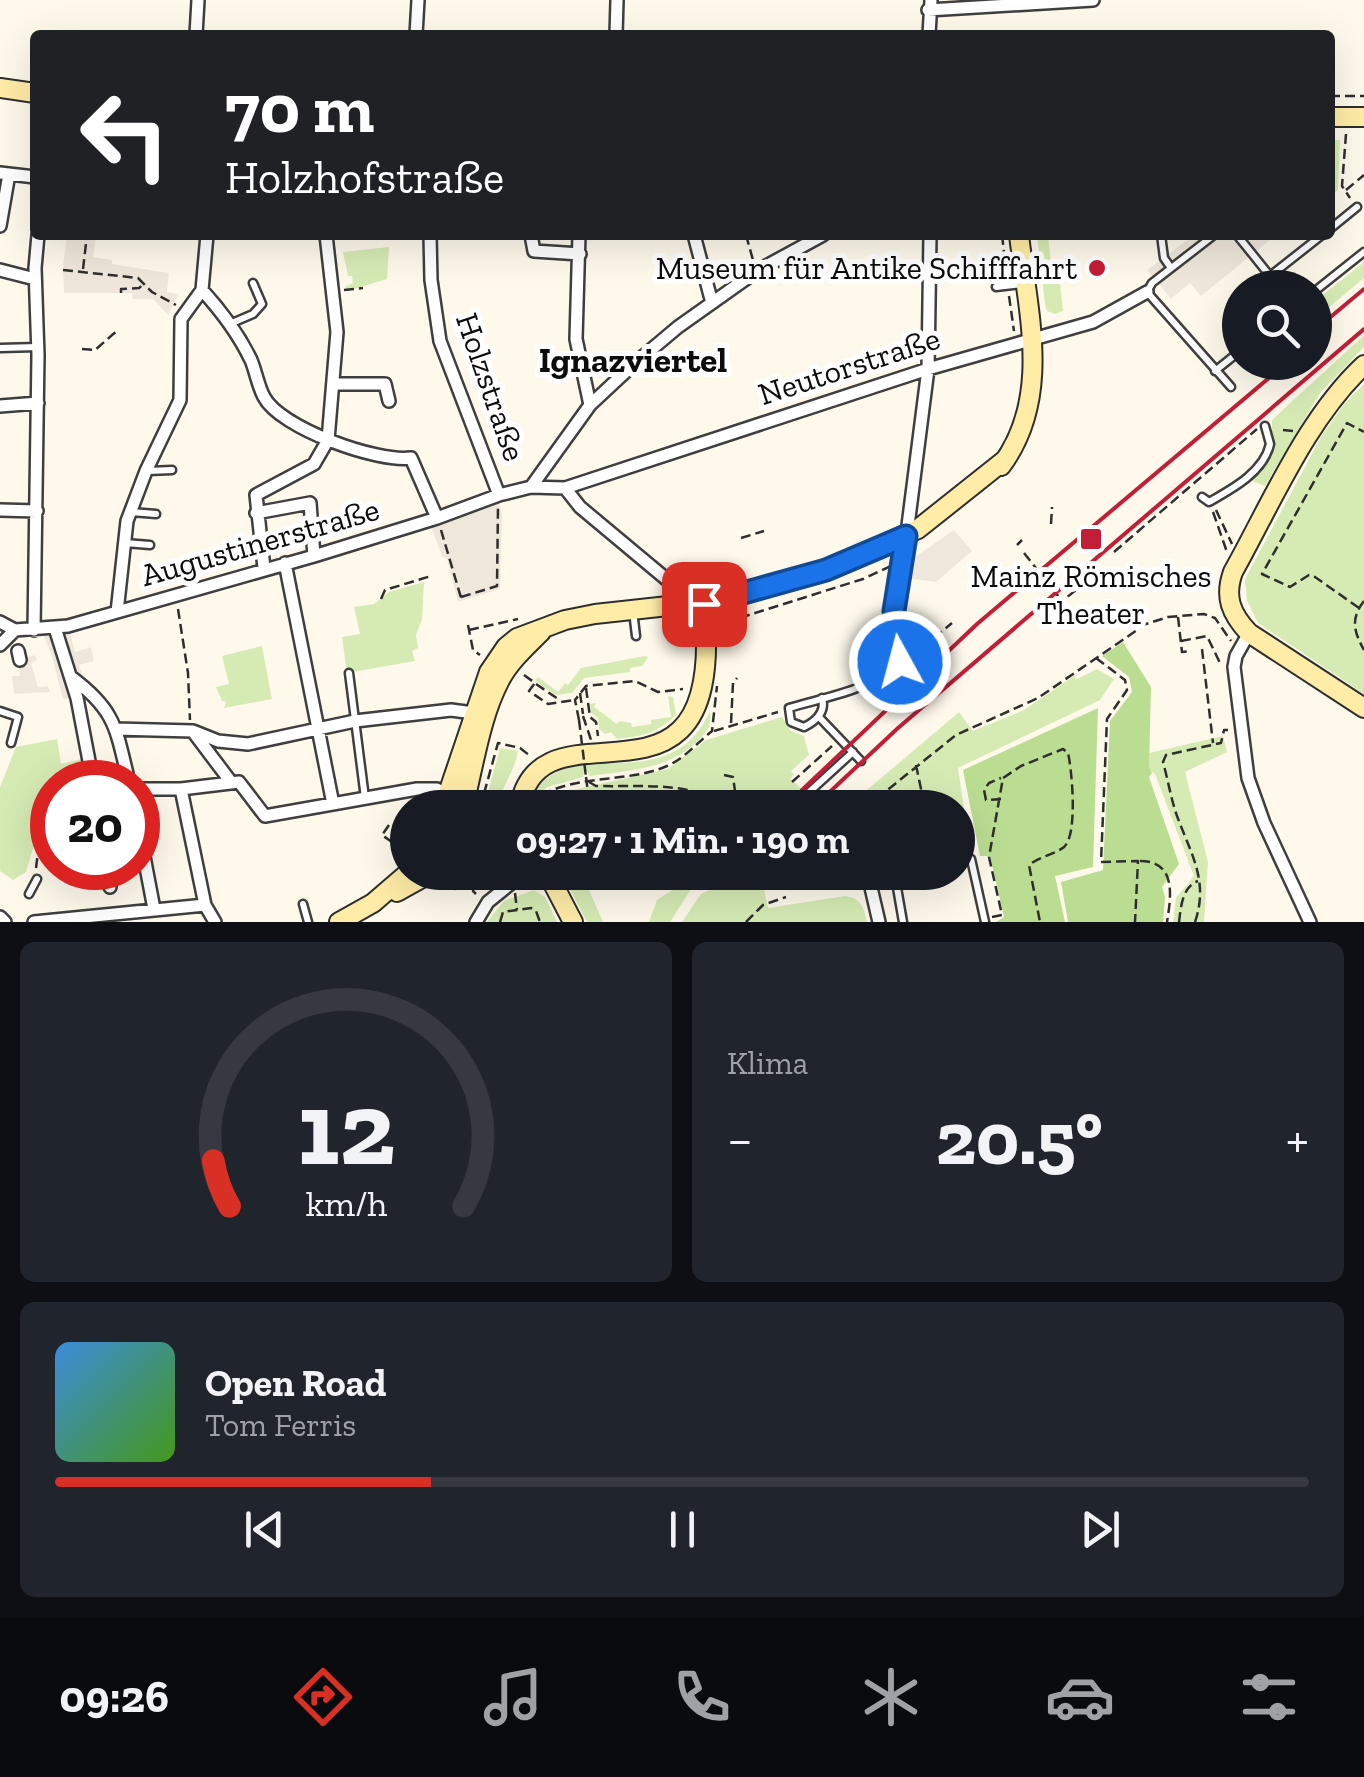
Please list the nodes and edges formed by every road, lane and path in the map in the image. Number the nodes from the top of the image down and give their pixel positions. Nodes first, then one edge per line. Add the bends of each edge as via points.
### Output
1 (198, 0) edge
2 (418, 0) edge
3 (617, 0) edge
4 (1093, 0) edge
5 (929, 5) edge
6 (196, 30) edge
7 (416, 30) edge
8 (616, 30) edge
9 (0, 88) edge
10 (30, 91) edge
11 (1335, 96) edge
12 (1364, 96) edge
13 (1347, 117) edge
14 (5, 173) edge
15 (1364, 175) edge
16 (30, 176) edge
17 (1345, 191) junction
18 (1357, 207) joint
19 (1335, 225) edge
20 (0, 226) edge
21 (38, 240) edge
22 (86, 240) edge
23 (206, 240) edge
24 (327, 240) edge
25 (430, 240) edge
26 (532, 240) edge
27 (579, 240) edge
28 (695, 240) edge
29 (747, 240) edge
30 (814, 240) edge
31 (930, 240) edge
32 (1020, 240) edge
33 (1162, 240) edge
34 (1208, 240) edge
35 (1241, 240) edge
36 (1316, 240) edge
37 (1364, 252) edge
38 (580, 254) junction
39 (1172, 268) junction
40 (0, 270) edge
41 (63, 270) dead end
42 (83, 271) junction
43 (756, 271) junction
44 (1332, 277) edge
45 (35, 279) junction
46 (146, 282) junction
47 (254, 283) dead end
48 (1025, 284) junction
49 (996, 287) dead end
50 (363, 288) dead end
51 (202, 290) junction
52 (333, 291) junction
53 (1146, 292) junction
54 (121, 293) dead end
55 (712, 303) junction
56 (186, 311) junction
57 (232, 323) junction
58 (119, 328) dead end
59 (1032, 339) junction
60 (38, 347) junction
61 (0, 348) edge
62 (82, 349) dead end
63 (578, 357) junction
64 (1222, 365) edge
65 (1364, 366) edge
66 (928, 369) junction
67 (1215, 371) junction
68 (625, 372) junction
69 (333, 384) junction
70 (1232, 387) dead end
71 (390, 401) dead end
72 (38, 403) junction
73 (590, 404) junction
74 (0, 406) edge
75 (1262, 427) joint
76 (1283, 430) dead end
77 (1300, 432) dead end
78 (1364, 432) edge
79 (328, 440) junction
80 (172, 470) dead end
81 (146, 471) junction
82 (531, 487) junction
83 (564, 488) junction
84 (498, 495) junction
85 (1202, 497) dead end
86 (1052, 508) dead end
87 (0, 510) edge
88 (1216, 510) dead end
89 (37, 511) junction
90 (130, 512) junction
91 (256, 513) junction
92 (156, 514) dead end
93 (1214, 517) dead end
94 (437, 518) junction
95 (1050, 524) dead end
96 (764, 531) dead end
97 (741, 538) dead end
98 (1022, 540) dead end
99 (124, 542) junction
100 (906, 542) junction
101 (1231, 542) dead end
102 (150, 545) dead end
103 (1017, 545) dead end
104 (1114, 552) dead end
105 (1024, 553) dead end
106 (1230, 555) dead end
107 (314, 556) junction
108 (285, 563) junction
109 (1063, 564) dead end
110 (890, 566) dead end
111 (264, 568) junction
112 (432, 576) dead end
113 (1044, 580) junction
114 (1038, 584) dead end
115 (1081, 586) dead end
116 (176, 594) junction
117 (381, 599) dead end
118 (1062, 601) junction
119 (1364, 601) edge
120 (695, 605) junction
121 (1056, 606) dead end
122 (1358, 608) junction
123 (633, 610) junction
124 (117, 612) junction
125 (1204, 614) dead end
126 (1178, 616) junction
127 (518, 619) dead end
128 (0, 622) edge
129 (952, 622) dead end
130 (720, 624) dead end
131 (55, 628) junction
132 (34, 630) junction
133 (1249, 633) junction
134 (636, 636) dead end
135 (1181, 641) junction
136 (0, 644) edge
137 (17, 646) junction
138 (1202, 649) dead end
139 (1364, 650) edge
140 (1190, 651) dead end
141 (913, 656) dead end
142 (1096, 657) junction
143 (485, 658) dead end
144 (1222, 665) dead end
145 (532, 666) dead end
146 (519, 671) dead end
147 (349, 673) dead end
148 (525, 675) junction
149 (71, 677) junction
150 (737, 678) dead end
151 (535, 683) junction
152 (586, 686) junction
153 (680, 689) dead end
154 (580, 693) junction
155 (822, 698) junction
156 (575, 700) junction
157 (562, 702) junction
158 (789, 708) junction
159 (1364, 708) edge
160 (0, 712) edge
161 (481, 714) junction
162 (819, 717) junction
163 (580, 718) junction
164 (355, 721) junction
165 (731, 724) junction
166 (318, 728) junction
167 (116, 729) junction
168 (1228, 730) dead end
169 (712, 731) dead end
170 (193, 732) junction
171 (840, 738) junction
172 (598, 741) dead end
173 (591, 742) dead end
174 (11, 743) dead end
175 (1213, 745) junction
176 (853, 752) junction
177 (529, 755) dead end
178 (89, 760) edge
179 (123, 760) edge
180 (861, 761) dead end
181 (916, 764) junction
182 (724, 775) dead end
183 (1003, 778) junction
184 (587, 779) junction
185 (230, 782) junction
186 (792, 782) dead end
187 (160, 789) edge
188 (436, 789) dead end
189 (181, 790) junction
190 (451, 790) edge
191 (466, 790) edge
192 (485, 790) edge
193 (527, 790) edge
194 (553, 790) edge
195 (588, 790) edge
196 (697, 790) edge
197 (735, 790) edge
198 (811, 790) edge
199 (890, 790) edge
200 (921, 790) edge
201 (366, 799) junction
202 (1001, 799) junction
203 (333, 804) junction
204 (389, 825) dead end
205 (390, 841) edge
206 (1138, 861) junction
207 (975, 878) edge
208 (1201, 880) junction
209 (390, 889) edge
210 (30, 890) edge
211 (150, 890) edge
212 (403, 890) edge
213 (473, 890) edge
214 (503, 890) edge
215 (556, 890) edge
216 (872, 890) edge
217 (898, 890) edge
218 (28, 894) dead end
219 (516, 895) dead end
220 (479, 896) dead end
221 (786, 897) dead end
222 (374, 903) junction
223 (303, 904) dead end
224 (206, 905) junction
225 (154, 909) junction
226 (517, 910) junction
227 (32, 919) edge
228 (984, 920) edge
229 (215, 922) edge
230 (308, 922) edge
231 (339, 922) edge
232 (476, 922) edge
233 (500, 922) edge
234 (540, 922) edge
235 (573, 922) edge
236 (746, 922) edge
237 (879, 922) edge
238 (904, 922) edge
239 (1040, 922) edge
240 (1136, 922) edge
241 (1167, 922) edge
242 (1179, 922) edge
243 (1195, 922) edge
244 (1310, 922) edge

1 - 6 street
2 - 7 street
3 - 8 street
4 - 5 street
9 - 10 street
11 - 12 path
13 - 17 path
14 - 16 street
14 - 20 street
15 - 17 path
17 - 18 path
18 - 19 lane
21 - 45 street
22 - 42 path
23 - 51 street
24 - 52 street
25 - 84 street, Holzstraße via 440,341
26 - 38 street via 534,251
27 - 38 street
28 - 55 street
29 - 43 path
30 - 43 street
31 - 66 street
32 - 48 street
33 - 39 lane
34 - 39 lane
35 - 36 lane via 1270,276
37 - 44 lane
38 - 63 street
39 - 53 lane
40 - 45 street
41 - 42 path
42 - 46 path
43 - 55 street
45 - 60 street
46 - 54 path
46 - 56 path
47 - 57 lane via 262,304
48 - 49 lane
48 - 59 street
50 - 52 path
51 - 56 street
51 - 57 street
52 - 69 street
53 - 59 street, Neutorstraße via 1109,315
53 - 67 lane
55 - 68 street
56 - 81 street via 180,319 180,400
57 - 79 street via 265,401
58 - 62 path via 96,350
59 - 66 street, Neutorstraße
59 - 100 street via 1031,402 1006,459
60 - 61 lane
60 - 72 street
63 - 68 path via 601,356
63 - 73 street
64 - 67 lane
65 - 133 street via 1328,405 1233,572 1231,609
66 - 83 street, Neutorstraße
66 - 100 street
67 - 70 lane
68 - 73 street
69 - 71 street via 385,384
69 - 79 street
72 - 74 street
72 - 89 street
73 - 82 street
75 - 85 lane via 1270,444 1260,465 1209,502
75 - 104 path
76 - 77 path
78 - 122 path via 1347,423 1262,574 1290,587 1309,575
79 - 91 street via 300,473 259,492
79 - 94 street via 362,453 411,458
80 - 81 lane
81 - 90 street
82 - 83 street, Neutorstraße
82 - 84 street, Augustinerstraße
83 - 120 street
84 - 94 street, Augustinerstraße
84 - 94 path via 498,586 461,599
86 - 95 path
87 - 89 street
88 - 101 path
89 - 132 street
90 - 92 lane
90 - 99 street
91 - 107 street via 310,504
91 - 111 street
93 - 106 path
94 - 107 street, Augustinerstraße
96 - 97 path
98 - 103 path
99 - 102 lane
99 - 124 street
100 - 120 street
100 - 155 lane via 895,597 900,662 876,680
105 - 113 path
107 - 108 street, Augustinerstraße
108 - 111 street, Augustinerstraße
108 - 166 street
109 - 113 path
110 - 130 path
111 - 116 street, Augustinerstraße
112 - 117 path via 385,590
113 - 114 path
113 - 118 path
115 - 118 path
116 - 124 street, Augustinerstraße
116 - 170 path
118 - 121 path
119 - 122 path
120 - 123 street
120 - 193 street via 706,627 701,693 686,726 653,747 544,763
122 - 139 path via 1354,630
123 - 134 lane
123 - 161 street via 544,628 506,671
124 - 131 street, Augustinerstraße
125 - 126 path
126 - 135 path
126 - 142 path via 1146,624
127 - 143 path via 469,628 473,650
128 - 137 street
129 - 141 path
131 - 132 street, Augustinerstraße
131 - 149 street
132 - 137 street, Augustinerstraße
133 - 159 street
133 - 244 street via 1234,667 1248,778
135 - 140 path via 1182,652
135 - 144 path via 1207,636
136 - 137 street
138 - 175 path
142 - 181 path via 1038,698 956,735
142 - 206 path via 1125,680 1127,690 1107,719 1102,862
145 - 148 path
146 - 148 path
147 - 164 lane
148 - 151 path
149 - 167 street via 97,696
149 - 178 street
150 - 165 path
151 - 157 path
151 - 157 path via 530,691 548,704
152 - 153 path via 635,680 658,692
152 - 154 path
152 - 172 path
154 - 156 path
154 - 163 path
155 - 158 lane
155 - 162 lane
156 - 157 path
156 - 163 path
158 - 162 lane via 798,726
158 - 165 path
160 - 174 lane via 18,718
161 - 164 street via 451,710
161 - 190 street
161 - 191 street
162 - 171 lane
163 - 173 path
163 - 184 path, bridge
164 - 166 street
164 - 201 lane
165 - 169 path
166 - 170 street via 248,744
166 - 203 street
167 - 170 street
167 - 179 street
168 - 175 path
170 - 185 street
171 - 176 lane
171 - 186 path
175 - 208 path via 1166,755 1163,762
176 - 180 lane
176 - 198 lane
177 - 192 path via 498,742
181 - 199 path
181 - 200 path
182 - 197 path via 733,778
183 - 202 path
183 - 202 path via 984,790 986,800
183 - 239 path via 1062,749 1068,752 1070,840 1029,865
184 - 194 path
184 - 195 path
184 - 196 path via 596,786
185 - 189 street
185 - 203 street via 240,782 265,816
187 - 189 street
188 - 201 street
189 - 224 street
201 - 203 street
202 - 228 path via 989,857 1002,915
204 - 205 path via 382,835
206 - 240 path
206 - 241 path via 1157,865 1170,880
207 - 228 lane
208 - 242 path via 1183,898
208 - 243 path
209 - 222 street
210 - 218 lane
211 - 225 street
212 - 222 street
213 - 220 path
214 - 232 street
215 - 235 street
216 - 237 street
217 - 238 lane
219 - 226 path
221 - 236 path via 763,905
222 - 231 street
223 - 230 lane
224 - 225 street
224 - 229 street
225 - 227 street
226 - 233 path via 502,912
226 - 234 path via 535,909

